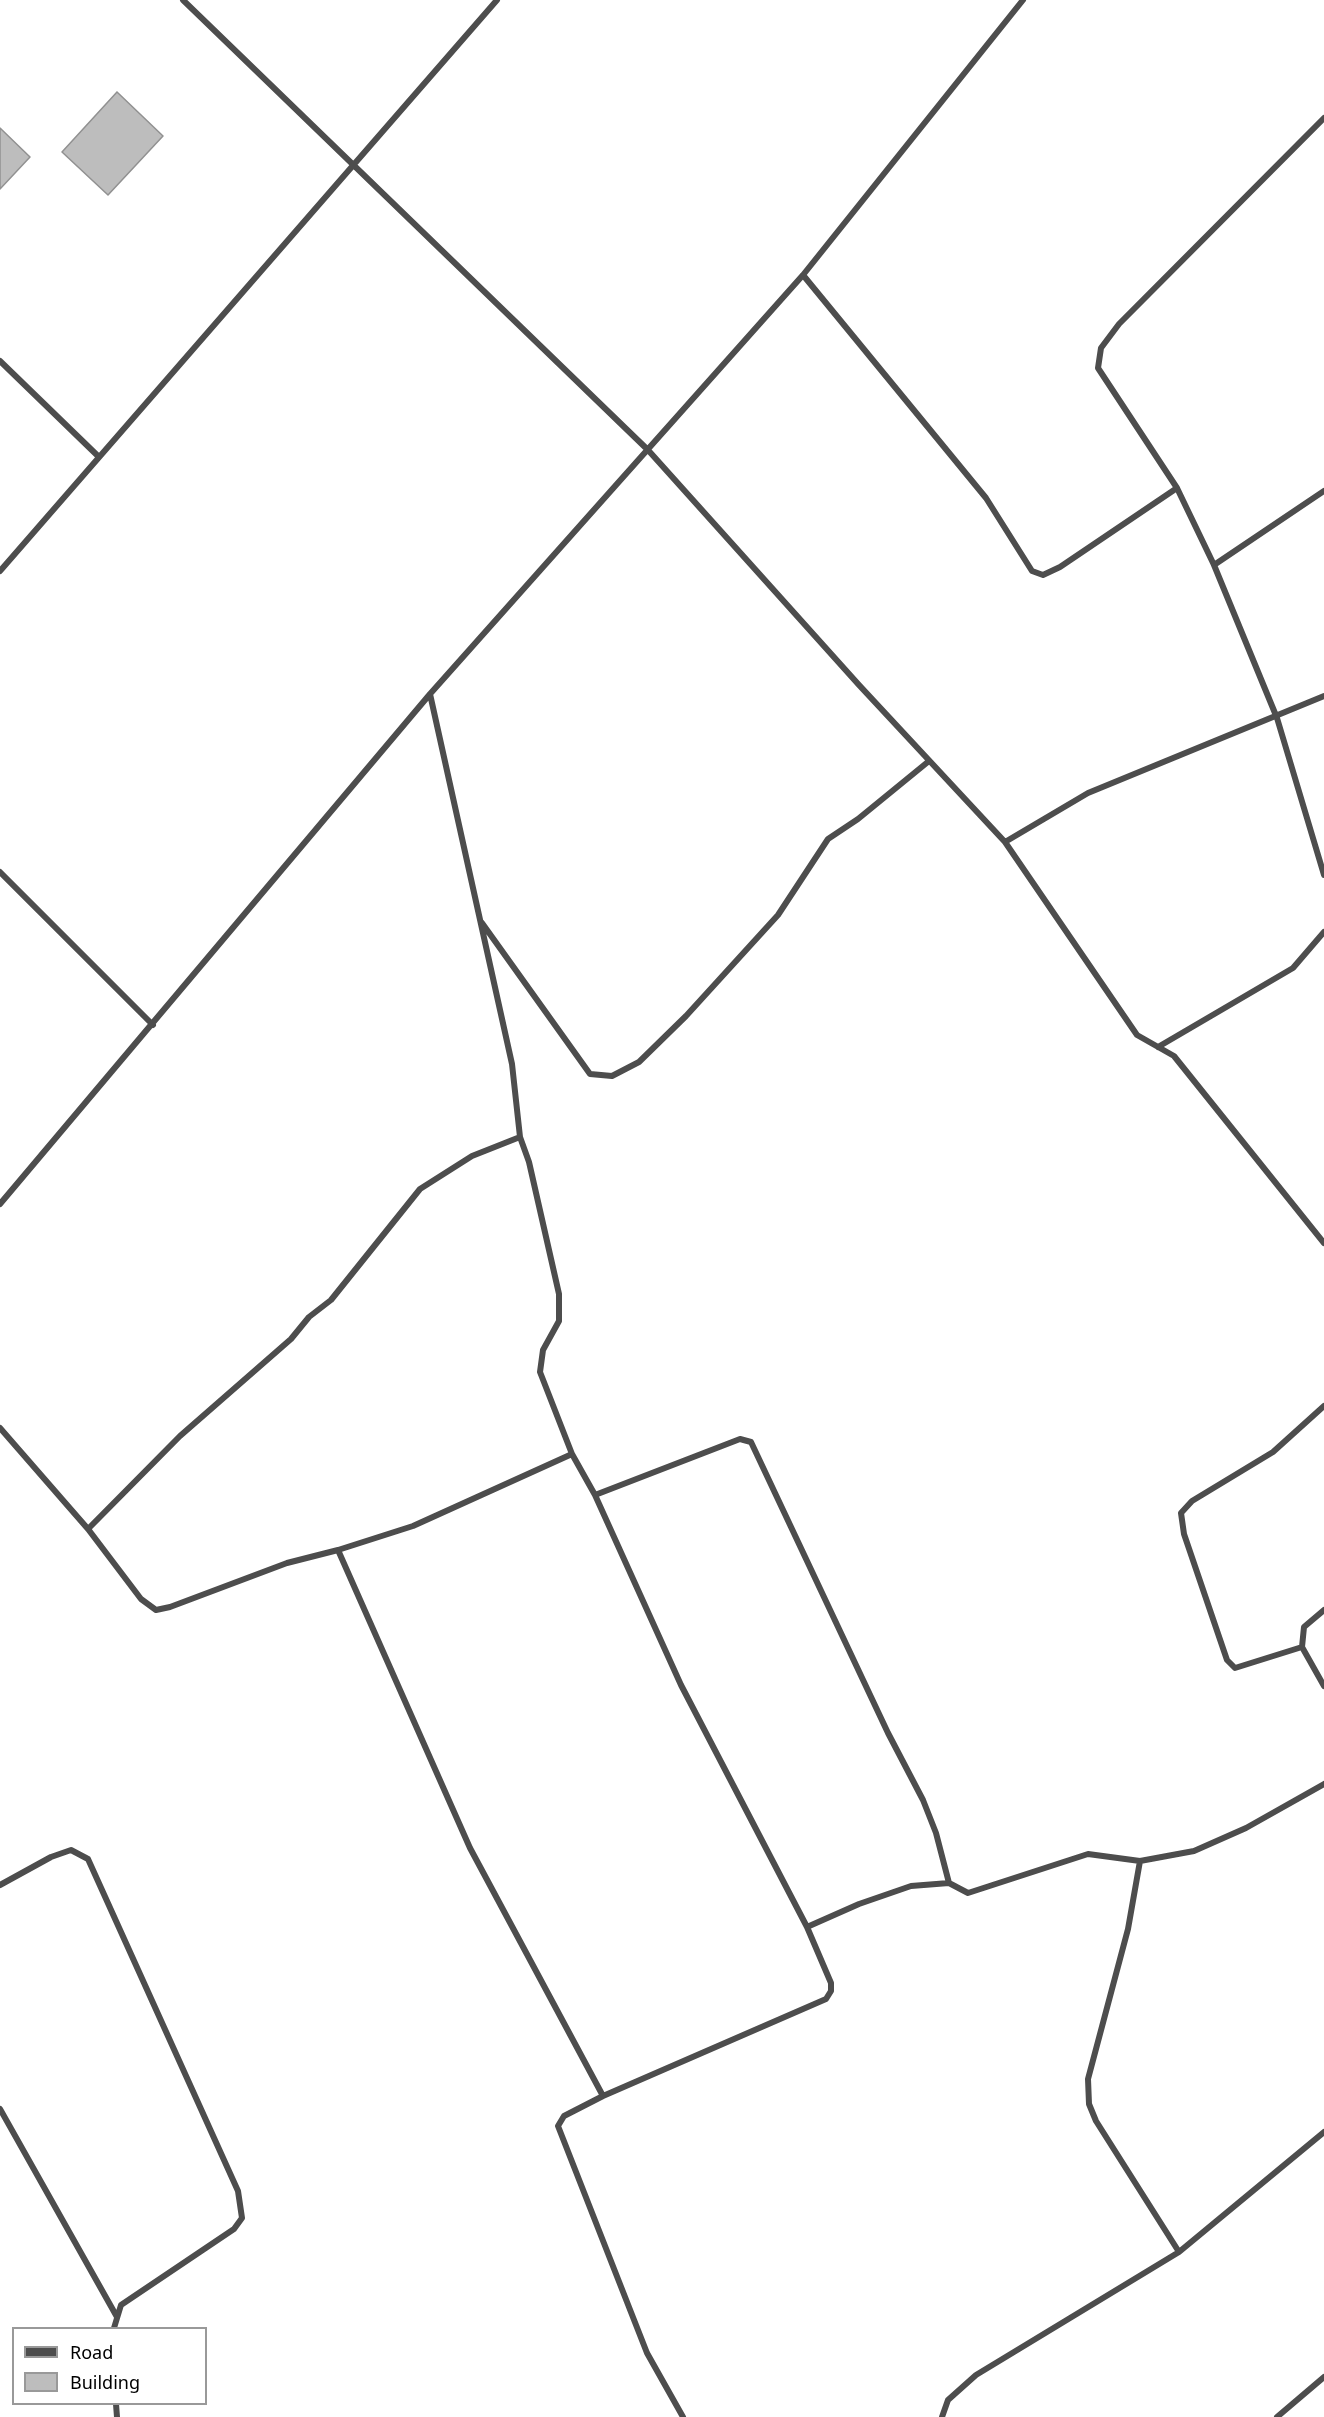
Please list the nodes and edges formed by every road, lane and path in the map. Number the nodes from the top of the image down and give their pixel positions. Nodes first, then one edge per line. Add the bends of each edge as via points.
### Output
1 (183, 0) edge
2 (497, 0) edge
3 (1023, 0) edge
4 (1324, 118) edge
5 (354, 167) junction
6 (803, 275) junction
7 (0, 361) edge
8 (648, 450) junction
9 (99, 457) junction
10 (1177, 488) junction
11 (1324, 491) edge
12 (1214, 565) junction
13 (0, 571) edge
14 (430, 694) junction
15 (1324, 696) edge
16 (1277, 718) junction
17 (929, 761) junction
18 (1005, 842) junction
19 (0, 872) edge
20 (1324, 875) edge
21 (479, 920) junction
22 (1324, 932) edge
23 (153, 1025) junction
24 (1158, 1047) junction
25 (520, 1137) junction
26 (0, 1204) edge
27 (1324, 1243) edge
28 (1324, 1406) edge
29 (0, 1428) edge
30 (572, 1454) junction
31 (594, 1495) junction
32 (88, 1529) junction
33 (338, 1550) junction
34 (1324, 1610) edge
35 (1302, 1647) junction
36 (1324, 1686) edge
37 (1324, 1785) edge
38 (1140, 1861) junction
39 (949, 1883) junction
40 (0, 1885) edge
41 (807, 1927) junction
42 (603, 2096) junction
43 (0, 2109) edge
44 (1324, 2132) edge
45 (1179, 2252) junction
46 (117, 2317) junction
47 (114, 2327) edge
48 (1324, 2377) edge
49 (683, 2417) edge
50 (942, 2417) edge
51 (1277, 2417) edge

1 - 5 street
2 - 5 street
3 - 6 street
4 - 10 street via 1119,324 1101,348 1098,368
5 - 8 street
5 - 9 street
6 - 8 street
6 - 10 street via 986,498 1032,572 1042,575 1059,567
7 - 9 street
8 - 14 street
8 - 17 street
9 - 13 street
10 - 12 street
11 - 12 street
12 - 16 street
14 - 21 street
14 - 23 street
15 - 16 street
16 - 18 street via 1088,793
16 - 20 street
17 - 18 street
17 - 21 street via 858,819 828,838 771,924 639,1062 612,1076 590,1074
18 - 24 street via 1137,1035
19 - 23 street
21 - 25 street via 512,1064
22 - 24 street via 1293,968
23 - 26 street
24 - 27 street via 1174,1056
25 - 30 street via 532,1172 559,1294 559,1321 543,1350 540,1372
25 - 32 street via 472,1156 420,1189 331,1300 180,1436
28 - 35 street via 1273,1452 1192,1501 1181,1513 1184,1534 1227,1660 1235,1668
29 - 32 street
30 - 31 street
30 - 33 street via 413,1526
31 - 39 street via 740,1439 751,1442 923,1800
31 - 41 street via 681,1685
32 - 33 street via 121,1576 156,1610 287,1563
33 - 42 street via 470,1848
34 - 35 street via 1304,1627
35 - 36 street
37 - 38 street via 1194,1851
38 - 39 street via 1088,1854 968,1893
38 - 45 street via 1128,1929 1088,2079 1089,2104
39 - 41 street via 911,1886
40 - 46 street via 71,1850 88,1858 238,2191 242,2218 234,2229 121,2305
41 - 42 street via 831,1983 825,1999
42 - 49 street via 564,2116 558,2126 647,2353
43 - 46 street
44 - 45 street
45 - 50 street via 976,2375 948,2400
46 - 47 street
48 - 51 street

